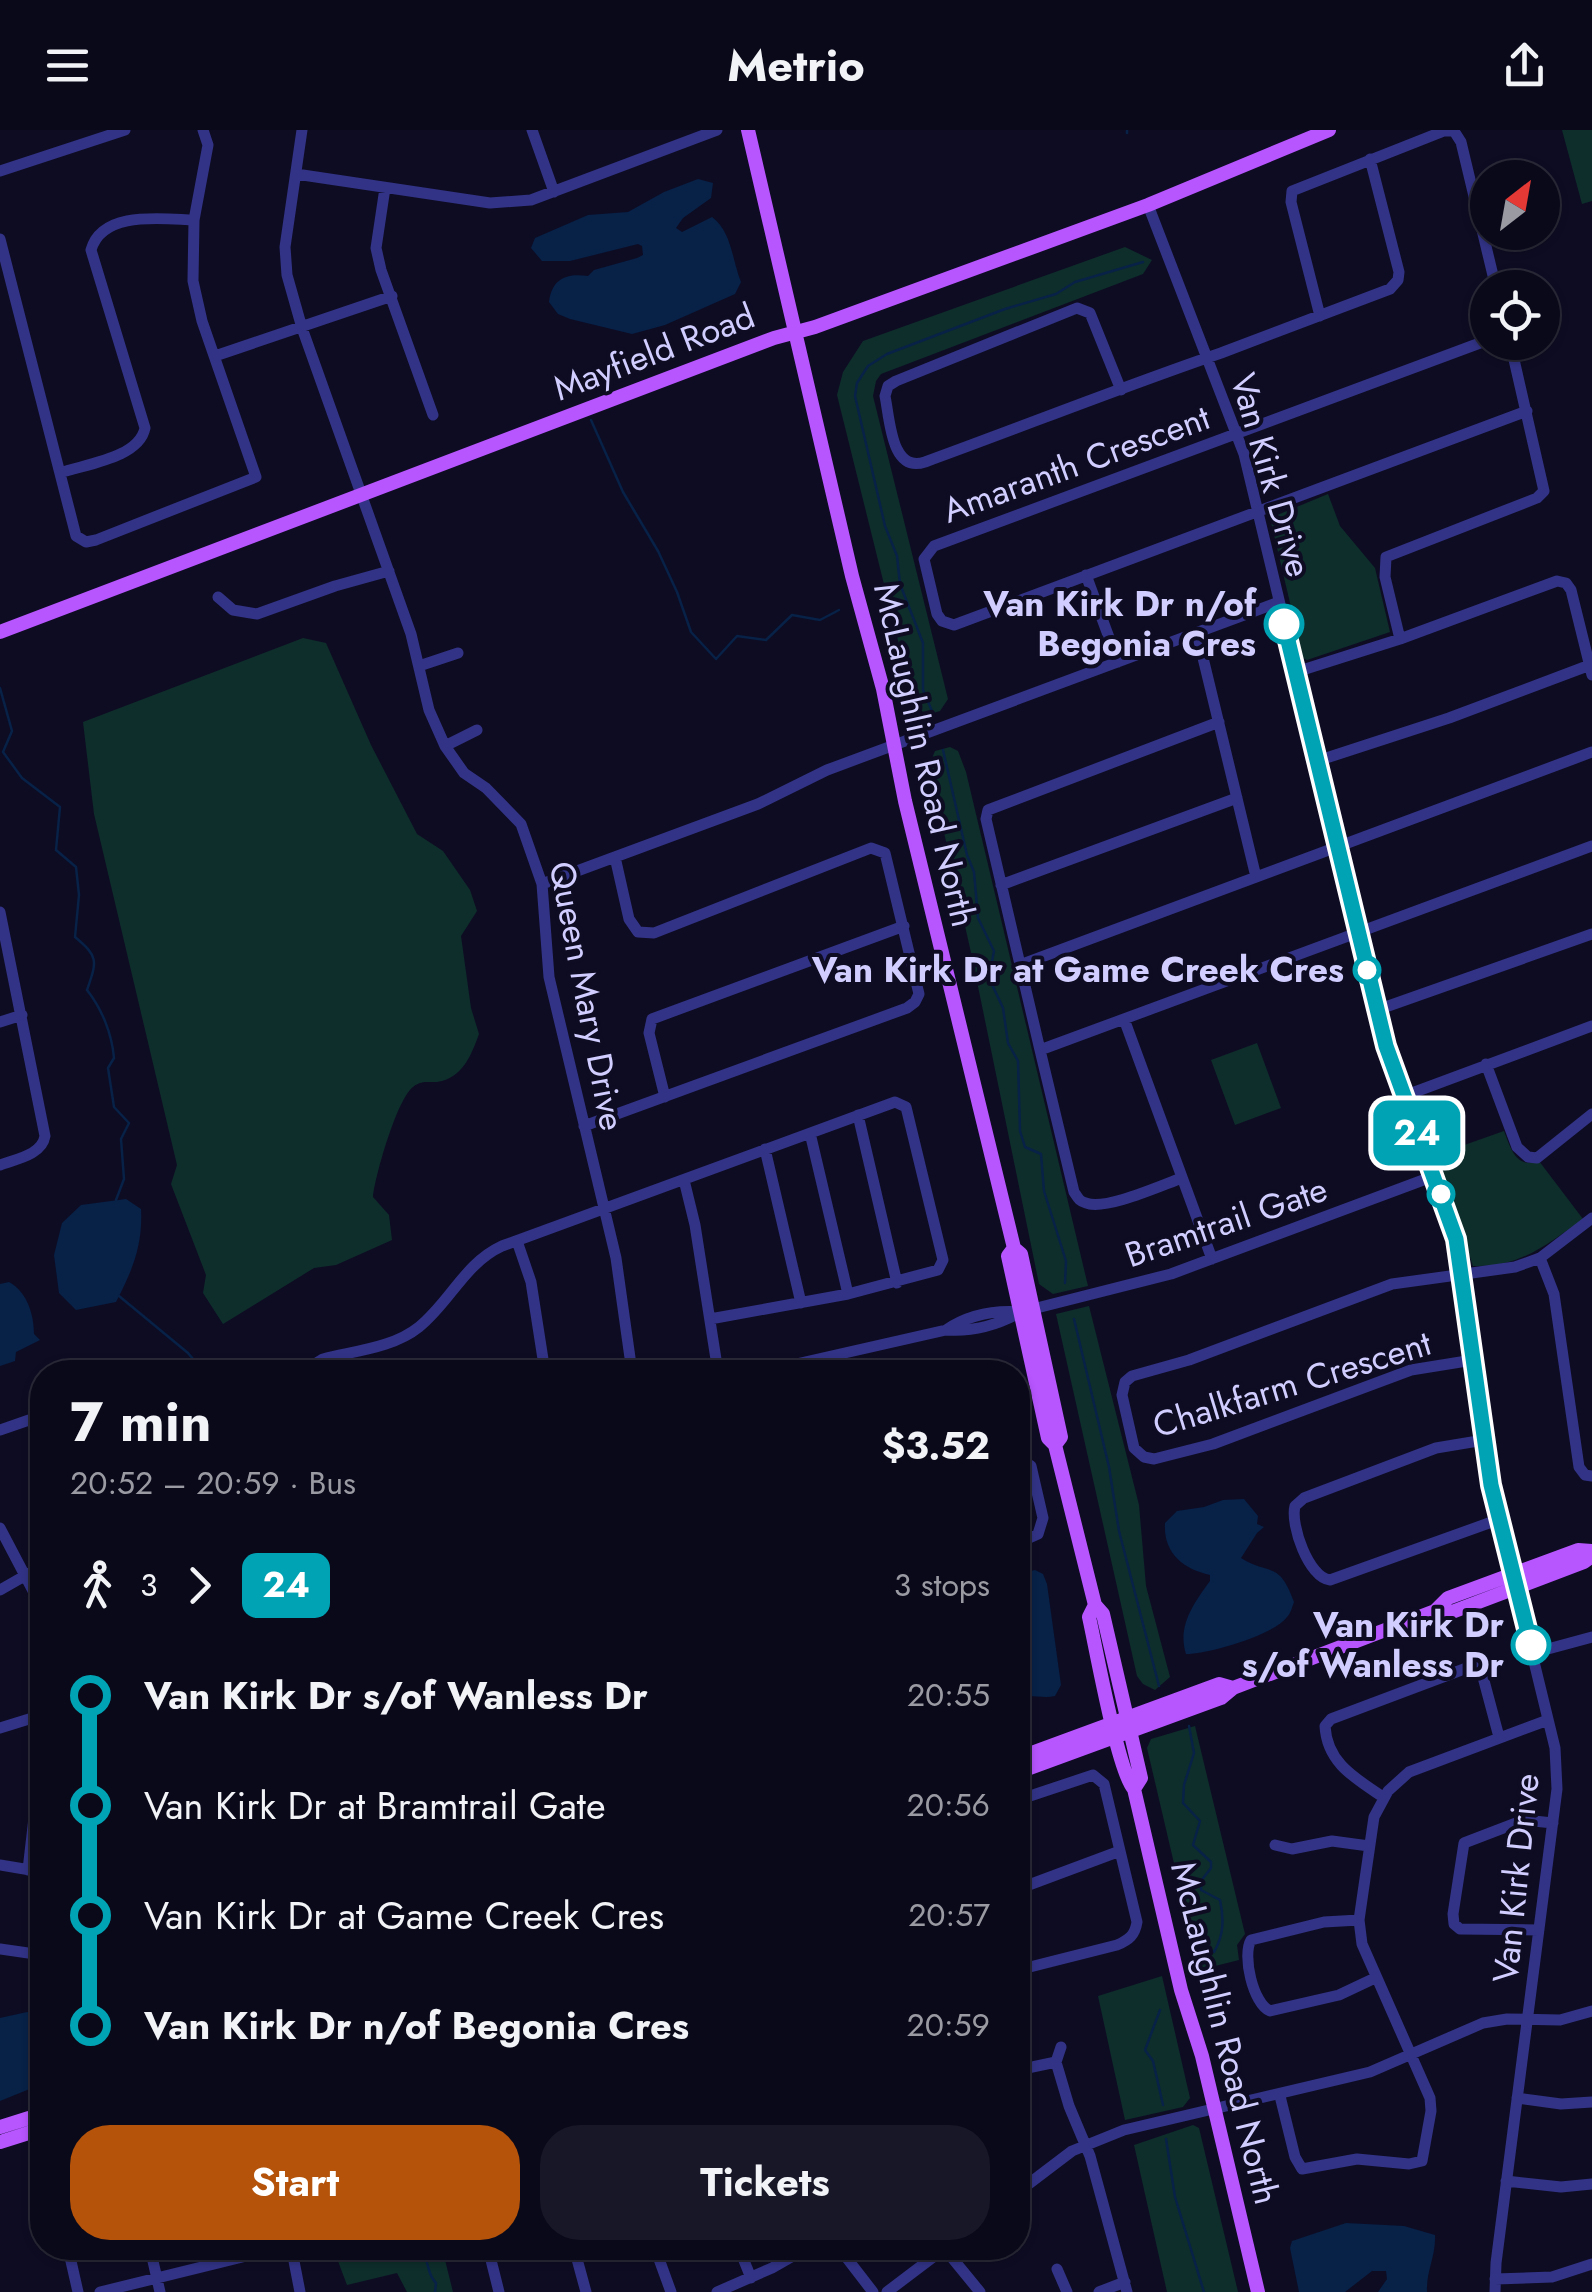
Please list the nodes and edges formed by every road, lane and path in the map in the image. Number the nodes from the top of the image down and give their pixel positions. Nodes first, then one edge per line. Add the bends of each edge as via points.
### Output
1 (125, 130) edge
2 (203, 130) edge
3 (302, 130) edge
4 (532, 130) edge
5 (718, 130) edge
6 (748, 130) edge
7 (1329, 130) edge
8 (686, 136) edge
9 (1370, 159) junction
10 (0, 171) edge
11 (296, 174) junction
12 (384, 188) junction
13 (554, 192) junction
14 (1148, 205) junction
15 (194, 220) junction
16 (0, 238) edge
17 (1492, 270) edge
18 (392, 296) junction
19 (1320, 316) junction
20 (302, 328) junction
21 (795, 332) junction
22 (1470, 347) edge
23 (216, 356) junction
24 (1208, 358) junction
25 (1514, 360) edge
26 (1120, 390) junction
27 (1527, 411) junction
28 (432, 415) dead end
29 (1237, 433) junction
30 (60, 473) junction
31 (360, 493) junction
32 (1258, 512) junction
33 (389, 571) junction
34 (1086, 576) junction
35 (218, 597) dead end
36 (1279, 602) junction
37 (0, 632) edge
38 (1197, 632) junction
39 (1400, 639) junction
40 (458, 653) dead end
41 (1118, 662) junction
42 (419, 666) junction
43 (1591, 670) edge
44 (1296, 672) junction
45 (1219, 722) junction
46 (477, 730) dead end
47 (894, 745) junction
48 (445, 746) junction
49 (1592, 752) edge
50 (1317, 761) junction
51 (1237, 798) junction
52 (1592, 846) edge
53 (1336, 847) junction
54 (615, 857) junction
55 (1256, 877) junction
56 (542, 884) junction
57 (1001, 885) junction
58 (0, 912) edge
59 (904, 926) junction
60 (1358, 933) junction
61 (1592, 934) edge
62 (2, 935) edge
63 (1020, 965) junction
64 (1377, 1010) junction
65 (22, 1014) junction
66 (1124, 1020) junction
67 (0, 1022) edge
68 (1592, 1026) edge
69 (1040, 1050) junction
70 (1486, 1064) junction
71 (1404, 1096) junction
72 (666, 1097) junction
73 (1592, 1114) edge
74 (858, 1115) junction
75 (584, 1126) junction
76 (810, 1133) junction
77 (765, 1149) junction
78 (0, 1165) edge
79 (1434, 1176) junction
80 (1182, 1178) junction
81 (684, 1180) junction
82 (604, 1208) junction
83 (1592, 1218) edge
84 (517, 1241) junction
85 (1540, 1258) junction
86 (1212, 1259) junction
87 (1462, 1274) junction
88 (897, 1283) junction
89 (848, 1294) junction
90 (802, 1303) junction
91 (1027, 1311) junction
92 (710, 1319) junction
93 (321, 1360) edge
94 (542, 1360) edge
95 (630, 1360) edge
96 (716, 1360) edge
97 (834, 1360) edge
98 (1473, 1360) junction
99 (30, 1420) edge
100 (0, 1430) edge
101 (1484, 1440) junction
102 (1030, 1466) edge
103 (1592, 1476) edge
104 (1500, 1519) junction
105 (0, 1528) edge
106 (1030, 1538) edge
107 (1592, 1553) edge
108 (30, 1573) edge
109 (26, 1575) junction
110 (1516, 1581) junction
111 (30, 1583) edge
112 (0, 1590) edge
113 (1592, 1637) edge
114 (1533, 1653) junction
115 (30, 1718) edge
116 (1548, 1720) junction
117 (0, 1728) edge
118 (1122, 1728) junction
119 (1498, 1738) junction
120 (1030, 1768) edge
121 (1030, 1796) edge
122 (1383, 1797) junction
123 (1552, 1823) junction
124 (1275, 1846) dead end
125 (1369, 1846) junction
126 (1120, 1852) junction
127 (30, 1853) edge
128 (0, 1865) edge
129 (28, 1870) joint
130 (1030, 1884) edge
131 (1359, 1920) junction
132 (1539, 1930) junction
133 (0, 1949) edge
134 (30, 1954) edge
135 (1030, 1967) edge
136 (1376, 1978) junction
137 (1592, 2010) edge
138 (1527, 2019) junction
139 (1061, 2048) dead end
140 (1411, 2054) junction
141 (1056, 2062) junction
142 (1030, 2067) edge
143 (1280, 2096) junction
144 (1517, 2098) junction
145 (1592, 2102) edge
146 (1215, 2110) junction
147 (30, 2118) edge
148 (0, 2127) edge
149 (30, 2133) edge
150 (0, 2142) edge
151 (1086, 2144) junction
152 (1506, 2181) junction
153 (1030, 2182) edge
154 (1592, 2184) edge
155 (71, 2260) edge
156 (153, 2260) edge
157 (223, 2260) edge
158 (294, 2260) edge
159 (491, 2260) edge
160 (577, 2260) edge
161 (659, 2260) edge
162 (744, 2260) edge
163 (785, 2260) edge
164 (847, 2260) edge
165 (928, 2260) edge
166 (954, 2260) edge
167 (1592, 2264) edge
168 (1058, 2269) dead end
169 (751, 2278) junction
170 (1495, 2285) edge
171 (159, 2286) edge
172 (1126, 2287) edge
173 (78, 2292) edge
174 (100, 2292) edge
175 (300, 2292) edge
176 (499, 2292) edge
177 (586, 2292) edge
178 (671, 2292) edge
179 (717, 2292) edge
180 (872, 2292) edge
181 (887, 2292) edge
182 (980, 2292) edge
183 (1067, 2292) edge
184 (1099, 2292) edge
185 (1258, 2292) edge

1 - 10 street
2 - 15 street via 208,145
3 - 11 street, Queen Mary Drive
4 - 13 street
5 - 8 street
6 - 21 main road, McLaughlin Road North
7 - 14 main road, Mayfield Road
8 - 13 street
9 - 17 street via 1454,131
9 - 19 street via 1398,280 1390,290
9 - 19 street via 1291,194
11 - 12 street
11 - 20 street, Queen Mary Drive via 285,248
12 - 13 street via 490,203
12 - 18 street via 376,248
14 - 21 main road, Mayfield Road
14 - 24 street, Van Kirk Drive
15 - 23 street via 193,281
15 - 30 street via 144,218 108,226 95,237 91,250 145,428 132,449
16 - 30 street
18 - 20 street
18 - 28 street
19 - 24 street
20 - 23 street
20 - 31 street, Queen Mary Drive
21 - 31 main road, Mayfield Road
21 - 47 main road, McLaughlin Road North
22 - 29 street
23 - 30 street via 256,477 86,542 76,536
24 - 26 street
24 - 29 street, Van Kirk Drive
25 - 27 street
26 - 26 street via 915,465 899,456 885,396 896,381 1077,308 1090,313
27 - 32 street, Amaranth Crescent
27 - 39 street via 1544,491 1386,557
29 - 32 street, Van Kirk Drive
29 - 34 street, Amaranth Crescent via 941,543 924,559 936,614 954,625
31 - 33 street, Queen Mary Drive
31 - 37 main road, Mayfield Road
32 - 34 street, Amaranth Crescent
32 - 36 street, Van Kirk Drive
33 - 35 street via 257,614 241,614
33 - 42 street, Queen Mary Drive
34 - 41 street
36 - 38 street
36 - 44 street, Van Kirk Drive
38 - 41 street
38 - 45 street
39 - 43 street via 1562,582 1571,590
39 - 44 street
40 - 42 street
41 - 47 street
42 - 48 street, Queen Mary Drive
43 - 50 street
44 - 50 street, Van Kirk Drive
45 - 51 street
45 - 57 street via 990,807 986,820
46 - 48 street
47 - 54 street
47 - 91 main road, McLaughlin Road North via 1014,1248 1021,1254
48 - 56 street, Queen Mary Drive via 464,773 521,824
49 - 53 street
50 - 53 street, Van Kirk Drive
51 - 55 street
51 - 57 street
52 - 60 street
53 - 55 street
53 - 60 street, Van Kirk Drive
54 - 56 street
54 - 59 street via 629,918 638,932 654,933 871,848 888,860
55 - 63 street
56 - 75 street, Queen Mary Drive via 549,977
57 - 63 street
58 - 62 street
59 - 72 street via 919,990 913,1004
59 - 72 street via 652,1019 649,1033
60 - 64 street, Van Kirk Drive
60 - 66 street
61 - 64 street
62 - 65 street
63 - 69 street
64 - 71 street, Van Kirk Drive
65 - 67 street
65 - 78 street via 44,1140 37,1150
66 - 69 street
66 - 80 street
68 - 70 street
69 - 80 street via 1079,1199 1093,1205
70 - 71 street
70 - 73 street via 1517,1147 1528,1157 1537,1158
71 - 79 street, Van Kirk Drive
72 - 75 street
74 - 76 street
74 - 88 street
74 - 88 street via 895,1102 908,1110 943,1260 934,1274
75 - 82 street, Queen Mary Drive
76 - 77 street
76 - 89 street
77 - 81 street
77 - 90 street
79 - 86 street, Bramtrail Gate
79 - 87 street, Van Kirk Drive
80 - 86 street
81 - 82 street
81 - 92 street
82 - 84 street
82 - 95 street, Queen Mary Drive
83 - 85 street
84 - 93 street via 479,1260 416,1330
84 - 94 street via 533,1291
85 - 87 street, Chalkfarm Crescent
85 - 103 street via 1554,1294 1578,1467
86 - 91 street, Bramtrail Gate
87 - 98 street, Van Kirk Drive
87 - 98 street, Chalkfarm Crescent via 1392,1284 1132,1376 1122,1395 1134,1448 1154,1459 1214,1444 1411,1370
88 - 89 street
89 - 90 street
90 - 92 street
91 - 97 street, Bramtrail Gate via 960,1320 946,1330
91 - 118 main road, McLaughlin Road North via 1095,1605 1103,1614
92 - 96 street
98 - 101 street, Van Kirk Drive
99 - 100 street
101 - 104 street, Van Kirk Drive
101 - 104 street via 1436,1448 1304,1498 1294,1520 1312,1569 1330,1580
102 - 106 street via 1043,1518
104 - 110 street, Van Kirk Drive
105 - 109 street
107 - 110 main road via 1578,1550
108 - 109 street
109 - 111 street
109 - 112 street
110 - 114 street, Van Kirk Drive
110 - 118 main road via 1448,1598 1435,1612 1233,1688 1219,1684
113 - 114 street
114 - 116 street, Van Kirk Drive
115 - 117 street
116 - 119 street
116 - 123 street, Van Kirk Drive via 1558,1772
118 - 120 main road
118 - 146 main road, McLaughlin Road North via 1141,1778 1134,1790
119 - 122 street via 1409,1772
119 - 122 street via 1483,1676 1472,1666 1331,1718 1325,1730 1335,1760
121 - 126 street via 1099,1777
122 - 125 street
123 - 132 street, Van Kirk Drive
123 - 132 street via 1524,1820 1464,1844 1453,1920 1464,1930
124 - 125 street
125 - 131 street
126 - 130 street
126 - 135 street via 1135,1932 1128,1940
127 - 129 street
128 - 129 street
131 - 136 street
131 - 136 street via 1251,1940 1246,1953 1258,2002 1270,2011
132 - 138 street, Van Kirk Drive
133 - 134 street
136 - 140 street
137 - 138 street via 1560,2020
138 - 140 street via 1473,2026
138 - 144 street, Van Kirk Drive
139 - 141 street
140 - 143 street
140 - 143 street via 1431,2111 1425,2156 1417,2164 1358,2158 1302,2169
141 - 142 street
141 - 151 street
143 - 146 street
144 - 145 street
144 - 152 street, Van Kirk Drive
146 - 151 street
146 - 185 main road, McLaughlin Road North
147 - 148 main road
149 - 150 main road
151 - 153 street
151 - 172 street
152 - 154 street
152 - 170 street, Van Kirk Drive
155 - 173 street
156 - 171 street
157 - 171 street
158 - 175 street
159 - 176 street
160 - 177 street
161 - 178 street
162 - 169 street
163 - 169 street
164 - 180 street
165 - 181 street
166 - 182 street
167 - 170 street
168 - 183 street
169 - 179 street
171 - 174 street
172 - 184 street

